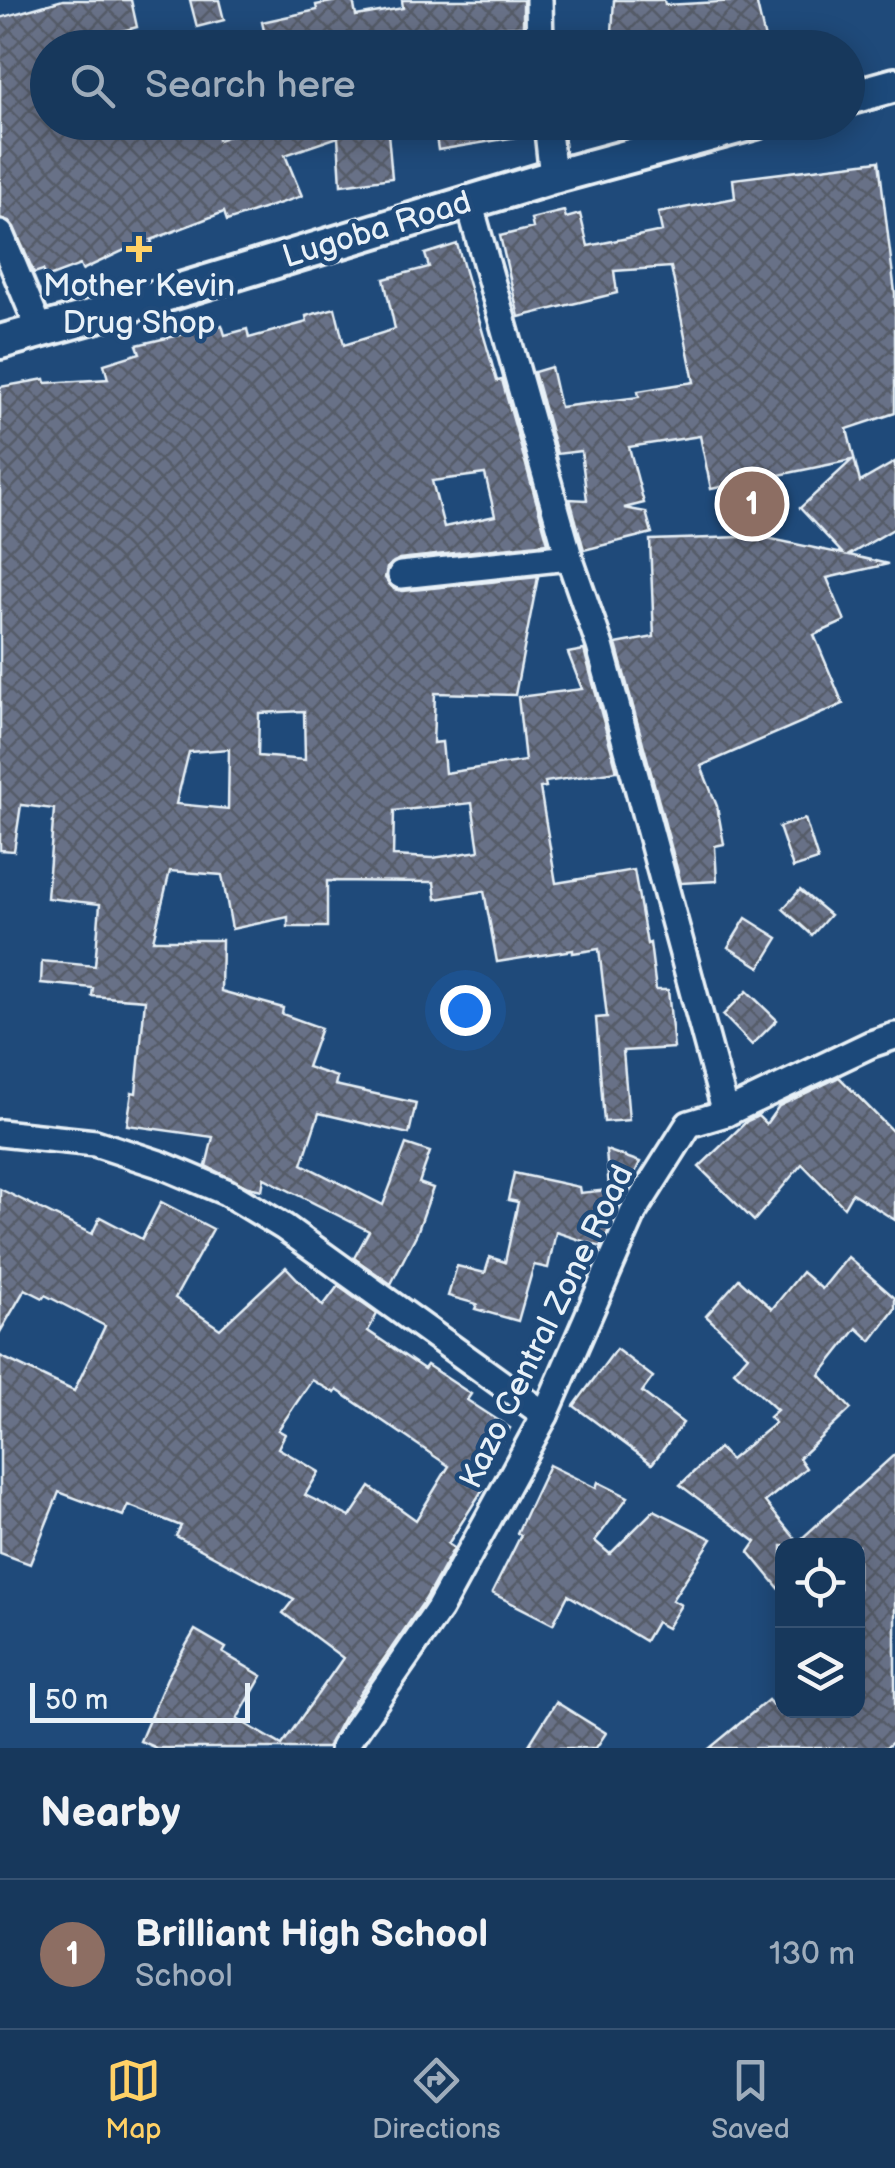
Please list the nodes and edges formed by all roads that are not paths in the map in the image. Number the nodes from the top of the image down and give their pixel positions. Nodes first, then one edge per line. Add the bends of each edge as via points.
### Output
1 (539, 0) edge
2 (540, 30) edge
3 (895, 85) edge
4 (865, 93) edge
5 (549, 140) edge
6 (688, 140) edge
7 (553, 176) junction
8 (469, 202) junction
9 (0, 234) edge
10 (40, 330) junction
11 (0, 342) edge
12 (569, 557) junction
13 (400, 575) dead end
14 (895, 1036) edge
15 (726, 1113) junction
16 (0, 1133) edge
17 (545, 1416) junction
18 (343, 1748) edge

1 - 2 street
3 - 4 street
5 - 7 street
6 - 7 street, Lugoba Road
7 - 8 street, Lugoba Road
8 - 10 street, Lugoba Road
8 - 12 street
9 - 10 street
10 - 11 street, Lugoba Road
12 - 13 street
12 - 15 street via 600,646
14 - 15 street, Kazo Central Zone Road
15 - 17 street, Kazo Central Zone Road via 690,1124 634,1211
16 - 17 street via 94,1143 226,1192
17 - 18 street, Kazo Central Zone Road via 439,1609

